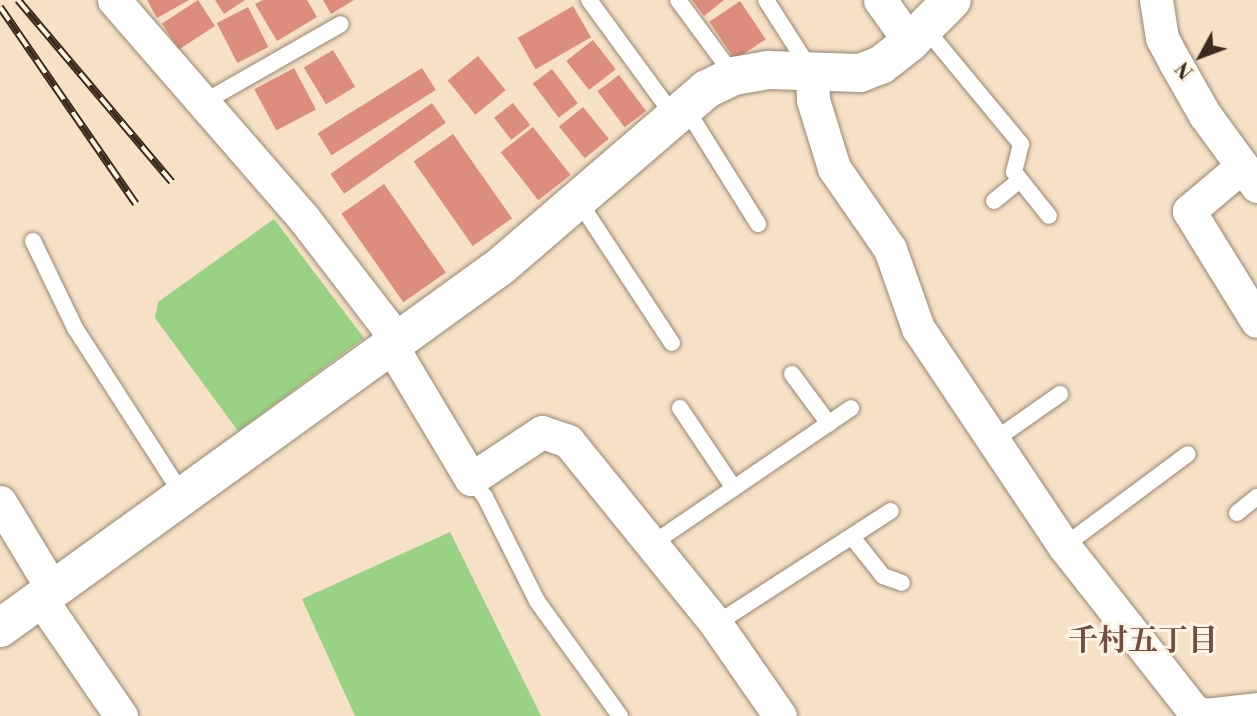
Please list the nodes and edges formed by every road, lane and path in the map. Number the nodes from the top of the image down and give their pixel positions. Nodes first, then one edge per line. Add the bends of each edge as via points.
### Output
1 (114, 0) edge
2 (589, 0) edge
3 (678, 0) edge
4 (766, 0) edge
5 (880, 0) edge
6 (952, 0) edge
7 (1156, 0) edge
8 (341, 24) dead end
9 (918, 35) junction
10 (812, 72) junction
11 (734, 76) junction
12 (206, 102) junction
13 (680, 111) junction
14 (1249, 176) edge
15 (1020, 180) junction
16 (578, 200) junction
17 (994, 201) dead end
18 (1049, 216) dead end
19 (758, 224) dead end
20 (33, 241) dead end
21 (1257, 321) edge
22 (394, 342) junction
23 (672, 343) dead end
24 (792, 374) dead end
25 (1060, 394) dead end
26 (680, 408) dead end
27 (851, 408) dead end
28 (829, 424) junction
29 (993, 441) junction
30 (1188, 454) dead end
31 (471, 479) junction
32 (733, 487) junction
33 (182, 494) junction
34 (1257, 497) edge
35 (0, 502) edge
36 (891, 511) dead end
37 (1237, 513) dead end
38 (852, 537) junction
39 (652, 544) junction
40 (1064, 546) junction
41 (902, 583) dead end
42 (47, 594) junction
43 (716, 624) junction
44 (0, 628) edge
45 (1257, 709) edge
46 (1192, 713) edge
47 (121, 716) edge
48 (620, 716) edge
49 (780, 716) edge

1 - 12 street
2 - 13 lane
3 - 11 lane
4 - 10 lane
5 - 9 street
6 - 9 street
7 - 14 street via 1162,38
8 - 12 lane
9 - 10 street via 881,65 860,73
9 - 15 lane via 1021,144 1014,172
10 - 11 street via 769,70
10 - 29 street via 813,100 834,168 890,249 918,328
11 - 13 street
12 - 22 street via 305,219
13 - 16 street
13 - 19 lane
14 - 21 street via 1189,211
15 - 17 lane
15 - 18 lane
16 - 22 street via 501,266
16 - 23 lane
20 - 33 lane via 75,328
22 - 31 street
22 - 33 street
24 - 28 lane
25 - 29 lane
26 - 32 lane
27 - 28 lane
28 - 32 lane
29 - 40 street
30 - 40 lane
31 - 39 street via 542,432 553,433 568,441
31 - 48 lane via 485,497 537,601
32 - 39 lane
33 - 42 street
34 - 37 lane
35 - 42 street
36 - 38 lane
38 - 41 lane via 883,576
38 - 43 lane
39 - 43 street
40 - 46 street
42 - 44 street
42 - 47 street
43 - 49 street
45 - 46 street

